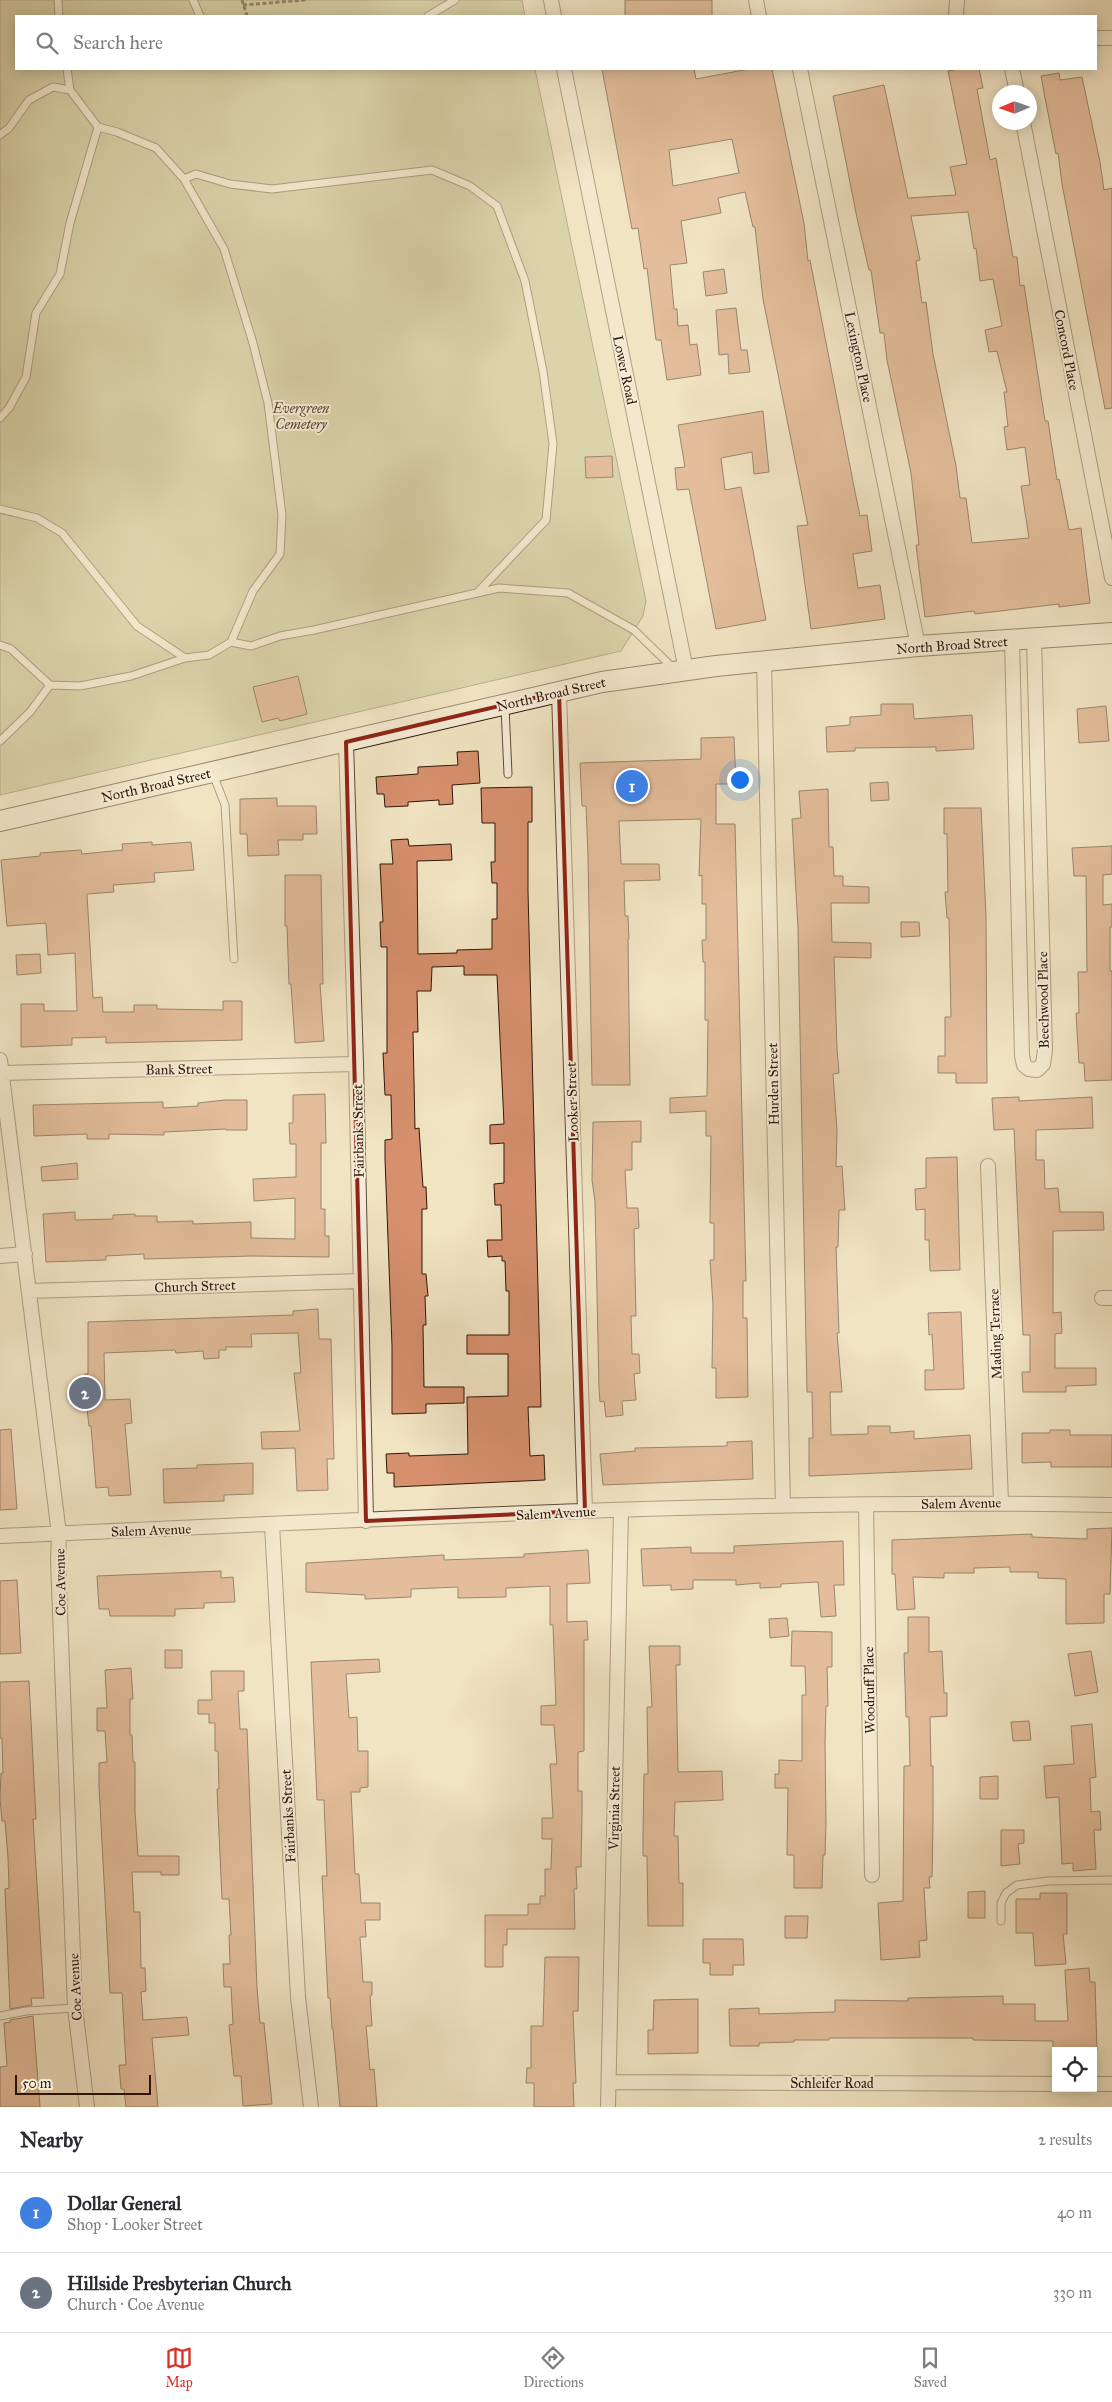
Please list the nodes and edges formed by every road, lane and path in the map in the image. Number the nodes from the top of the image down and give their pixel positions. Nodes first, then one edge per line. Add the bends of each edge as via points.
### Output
1 (58, 0) edge
2 (193, 0) edge
3 (242, 0) edge
4 (306, 0) edge
5 (455, 0) edge
6 (551, 0) edge
7 (756, 0) edge
8 (957, 0) edge
9 (243, 5) junction
10 (60, 15) edge
11 (200, 15) edge
12 (247, 15) edge
13 (430, 15) edge
14 (554, 15) edge
15 (759, 15) edge
16 (956, 15) edge
17 (1097, 38) edge
18 (1112, 38) edge
19 (66, 70) edge
20 (564, 70) edge
21 (800, 70) edge
22 (1012, 70) edge
23 (1015, 85) edge
24 (70, 90) junction
25 (98, 127) junction
26 (1025, 130) edge
27 (0, 135) edge
28 (184, 179) junction
29 (0, 418) edge
30 (0, 509) edge
31 (1112, 578) edge
32 (477, 593) junction
33 (1112, 633) edge
34 (1034, 638) junction
35 (1012, 640) junction
36 (231, 642) junction
37 (0, 646) edge
38 (918, 646) junction
39 (185, 658) junction
40 (764, 662) junction
41 (682, 671) junction
42 (50, 685) junction
43 (559, 692) junction
44 (505, 704) junction
45 (0, 741) edge
46 (346, 742) junction
47 (212, 772) junction
48 (508, 774) dead end
49 (1016, 797) junction
50 (1038, 797) junction
51 (0, 821) edge
52 (1041, 932) junction
53 (1019, 933) junction
54 (234, 959) dead end
55 (356, 1064) junction
56 (1, 1067) edge
57 (988, 1166) dead end
58 (24, 1254) junction
59 (0, 1256) edge
60 (361, 1281) junction
61 (29, 1291) junction
62 (1001, 1502) junction
63 (1112, 1504) edge
64 (866, 1505) junction
65 (783, 1506) junction
66 (621, 1510) junction
67 (585, 1512) junction
68 (366, 1521) junction
69 (272, 1525) junction
70 (59, 1534) junction
71 (0, 1536) edge
72 (872, 1875) dead end
73 (1112, 1880) edge
74 (1001, 1921) dead end
75 (75, 2008) junction
76 (0, 2016) edge
77 (608, 2082) junction
78 (1052, 2084) edge
79 (1097, 2084) edge
80 (1112, 2084) edge
81 (87, 2107) edge
82 (311, 2107) edge
83 (608, 2107) edge

1 - 10 lane
2 - 11 lane
3 - 9 path
4 - 9 path
5 - 13 lane
6 - 14 street
7 - 15 street
8 - 16 street
9 - 12 path
17 - 18 street
19 - 24 lane
20 - 41 street, Lower Road
21 - 38 street, Lexington Place
22 - 23 street
24 - 25 lane
24 - 27 lane via 54,87 29,100
25 - 28 lane via 156,148
25 - 29 lane via 70,223 60,274 36,313 26,377
26 - 31 street, Concord Place
28 - 32 lane via 196,174 230,184 272,189 432,170 470,186 497,206 525,281 543,371 553,444 546,520
28 - 36 lane via 224,249 253,343 268,404 282,515 280,554 253,591
30 - 39 lane via 37,518 62,533 137,626
32 - 36 lane via 280,636 251,646
32 - 41 lane via 499,588 568,592 634,630
33 - 34 main road, North Broad Street
34 - 35 main road, North Broad Street
34 - 50 street, Beechwood Place
35 - 38 main road, North Broad Street
35 - 49 street, Beechwood Place
36 - 39 lane via 209,655
37 - 42 lane via 11,649
38 - 40 main road, North Broad Street
39 - 42 lane via 131,676 80,686
40 - 41 main road, North Broad Street
40 - 65 street, Hurden Street
41 - 43 main road, North Broad Street via 602,682
42 - 45 lane via 30,712
43 - 44 main road, North Broad Street
43 - 67 street, Looker Street
44 - 46 main road, North Broad Street
44 - 48 lane
46 - 47 main road, North Broad Street
46 - 55 street, Fairbanks Street
47 - 51 main road, North Broad Street
47 - 54 lane via 225,805
49 - 50 street
49 - 53 street, Beechwood Place
50 - 52 street, Beechwood Place
52 - 53 street
52 - 53 street, Beechwood Place via 1045,1050 1043,1064 1037,1070 1024,1065 1022,1056
55 - 56 street, Bank Street
55 - 60 street, Fairbanks Street
56 - 58 street, Coe Avenue
57 - 62 street, Mading Terrace
58 - 59 street
58 - 61 street, Coe Avenue
60 - 61 street, Church Street
60 - 68 street, Fairbanks Street
61 - 70 street, Coe Avenue
62 - 63 street, Salem Avenue
62 - 64 street, Salem Avenue
64 - 65 street, Salem Avenue
64 - 72 street, Woodruff Place
65 - 66 street, Salem Avenue
66 - 67 street, Salem Avenue
66 - 77 street, Virginia Street
67 - 68 street, Salem Avenue
68 - 69 street, Salem Avenue
69 - 70 street, Salem Avenue
69 - 82 street, Fairbanks Street via 298,1997
70 - 71 street, Salem Avenue
70 - 75 street, Coe Avenue
73 - 74 lane via 1017,1884 1006,1893 1001,1903
75 - 76 lane
75 - 81 street, Coe Avenue
77 - 78 street, Schleifer Road
77 - 83 street, Virginia Street
79 - 80 street

